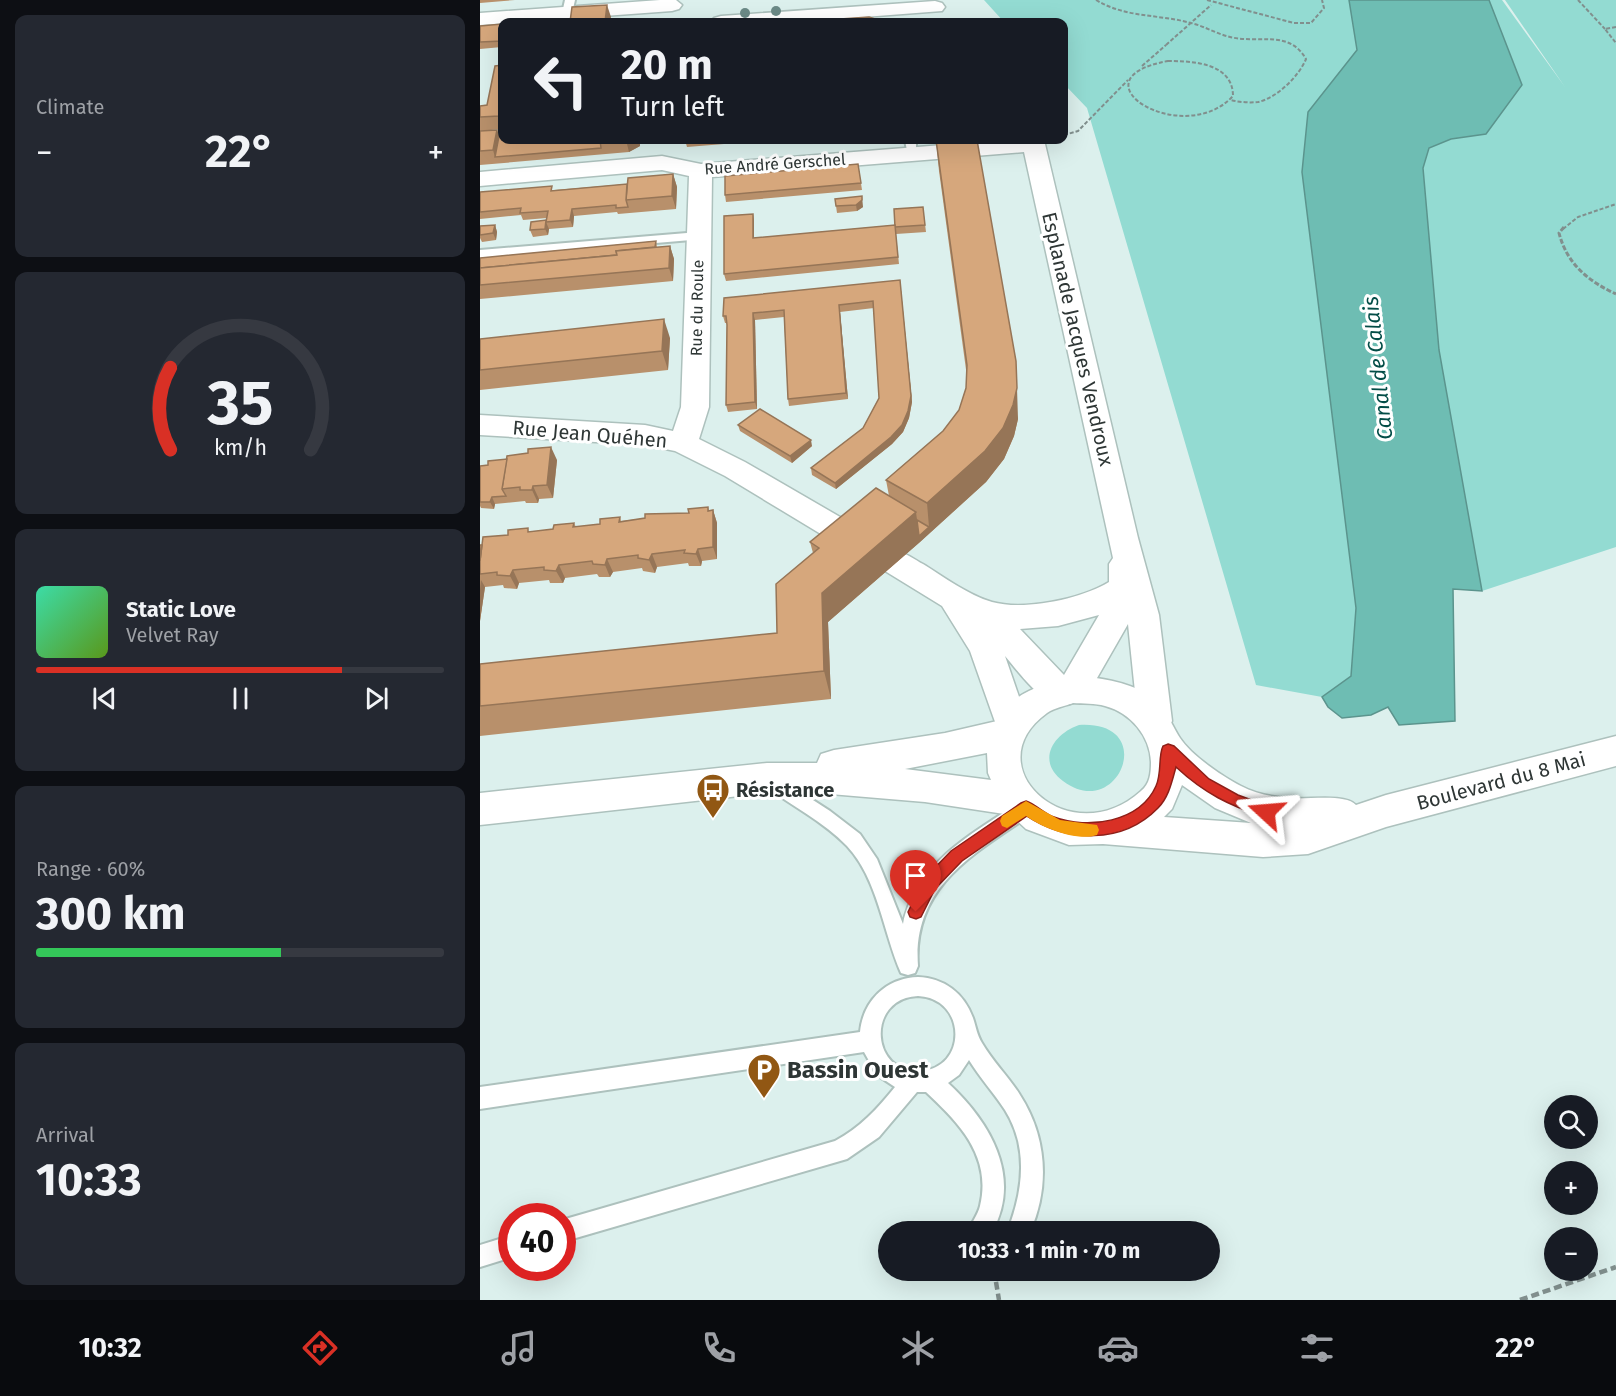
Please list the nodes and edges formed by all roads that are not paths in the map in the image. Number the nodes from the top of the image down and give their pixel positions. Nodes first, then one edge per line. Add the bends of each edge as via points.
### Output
1 (931, 3) edge
2 (672, 9) edge
3 (568, 12) edge
4 (480, 18) edge
5 (765, 18) edge
6 (950, 18) edge
7 (664, 144) edge
8 (972, 144) edge
9 (1034, 144) edge
10 (911, 146) edge
11 (662, 163) junction
12 (701, 171) junction
13 (480, 180) edge
14 (699, 236) junction
15 (480, 255) edge
16 (480, 425) edge
17 (683, 443) junction
18 (1123, 538) junction
19 (855, 540) edge
20 (896, 563) edge
21 (1123, 589) junction
22 (947, 594) junction
23 (987, 614) junction
24 (1067, 690) junction
25 (1010, 729) junction
26 (1162, 735) junction
27 (1616, 751) edge
28 (767, 778) junction
29 (1022, 804) junction
30 (480, 810) edge
31 (1386, 811) junction
32 (1106, 828) junction
33 (908, 966) junction
34 (907, 988) junction
35 (967, 1034) junction
36 (870, 1041) junction
37 (921, 1081) junction
38 (480, 1098) edge
39 (985, 1221) edge
40 (1023, 1221) edge
41 (576, 1228) edge
42 (498, 1250) edge
43 (480, 1256) edge

1 - 5 street
1 - 6 street
2 - 3 street
3 - 4 street
7 - 11 street
8 - 10 street, Rue André Gerschel
9 - 18 street, Esplanade Jacques Vendroux
10 - 12 street, Rue André Gerschel
11 - 12 street, Rue André Gerschel
11 - 13 street, Rue André Gerschel
12 - 14 street, Rue du Roule
14 - 15 lane
14 - 17 street, Rue du Roule via 695,407
16 - 17 street, Rue Jean Quéhen via 645,435
17 - 19 street, Rue Jean Quéhen
18 - 21 street, Esplanade Jacques Vendroux
18 - 26 street, Esplanade Jacques Vendroux via 1143,615
20 - 22 street
21 - 23 street via 1103,602 1079,610 1014,616
21 - 24 street, Esplanade Jacques Vendroux via 1104,638
22 - 23 street
22 - 25 street via 986,646
23 - 24 street via 1041,674
24 - 25 street via 1036,702
24 - 26 street via 1098,689 1123,696 1144,709
25 - 28 street via 945,748
25 - 29 street via 1004,746 1004,767 1010,788
26 - 31 street, Boulevard du 8 Mai via 1204,783 1257,809 1292,816
26 - 32 street via 1169,766 1166,781 1153,803 1133,820
27 - 31 street, Boulevard du 8 Mai
28 - 29 street via 923,785
28 - 30 street
28 - 33 lane via 842,831 862,851
29 - 32 street via 1041,819 1059,826 1087,831
29 - 33 lane via 957,856 930,884 916,912
31 - 32 street, Boulevard du 8 Mai via 1321,836 1293,840
33 - 34 lane
34 - 35 lane via 934,987 945,993 962,1011
34 - 36 lane via 889,998 875,1014
35 - 37 lane via 951,1067
35 - 40 lane via 975,1054 1015,1106 1028,1139 1031,1188
36 - 37 lane via 874,1055 889,1074
36 - 38 lane
37 - 39 lane via 978,1131 994,1179 992,1208
37 - 41 lane via 863,1138 839,1150
42 - 43 lane

